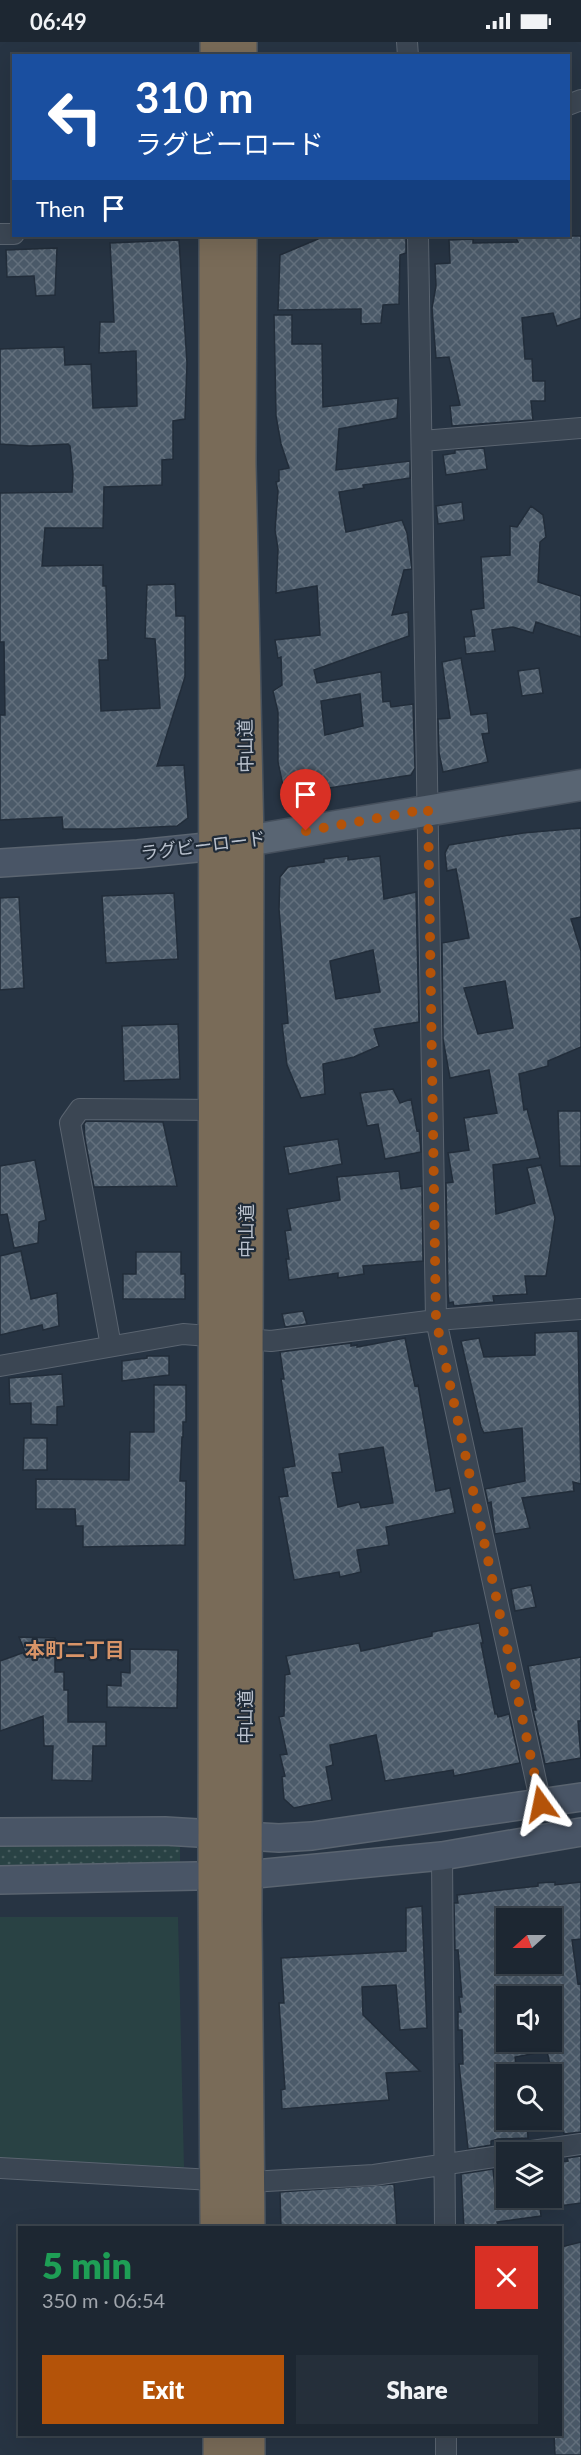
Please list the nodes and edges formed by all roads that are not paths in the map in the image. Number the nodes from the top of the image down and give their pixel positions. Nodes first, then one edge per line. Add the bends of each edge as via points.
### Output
1 (216, 237) edge
2 (240, 237) edge
3 (418, 237) edge
4 (581, 428) edge
5 (422, 441) junction
6 (581, 785) edge
7 (428, 809) junction
8 (231, 843) junction
9 (0, 862) edge
10 (231, 1110) junction
11 (581, 1309) edge
12 (436, 1320) junction
13 (231, 1338) junction
14 (111, 1346) junction
15 (0, 1366) edge
16 (581, 1797) edge
17 (541, 1804) junction
18 (0, 1832) edge
19 (581, 1832) edge
20 (230, 1835) junction
21 (442, 1856) junction
22 (230, 1876) junction
23 (0, 1880) edge
24 (581, 2144) edge
25 (562, 2147) edge
26 (496, 2157) edge
27 (445, 2165) junction
28 (0, 2168) edge
29 (216, 2180) junction
30 (248, 2182) junction
31 (217, 2226) edge
32 (248, 2226) edge
33 (445, 2226) edge
34 (220, 2436) edge
35 (248, 2436) edge
36 (446, 2436) edge
37 (220, 2455) edge
38 (248, 2455) edge
39 (446, 2455) edge

1 - 8 highway, 中山道
2 - 8 highway, 中山道 via 240,494
3 - 5 street
4 - 5 street
5 - 7 street
6 - 7 main road, ラグビーロード
7 - 8 main road, ラグビーロード
7 - 12 street
8 - 9 street, ラグビーロード via 138,854
8 - 10 highway, 中山道
10 - 13 highway, 中山道
10 - 14 street via 80,1109 70,1123
11 - 12 street
12 - 13 street via 271,1341
12 - 17 street
13 - 14 street via 183,1334
13 - 20 highway, 中山道
14 - 15 street
16 - 17 street
17 - 20 street via 312,1836
18 - 20 street via 165,1831
19 - 21 street
20 - 22 highway, 中山道
21 - 22 street
21 - 27 street
22 - 23 street
22 - 29 highway, 中山道
22 - 30 highway, 中山道
24 - 25 street
26 - 27 street
27 - 30 street via 374,2175
27 - 33 street
28 - 29 street
29 - 30 street
29 - 31 highway, 中山道
30 - 32 highway, 中山道
34 - 37 highway
35 - 38 highway
36 - 39 street

